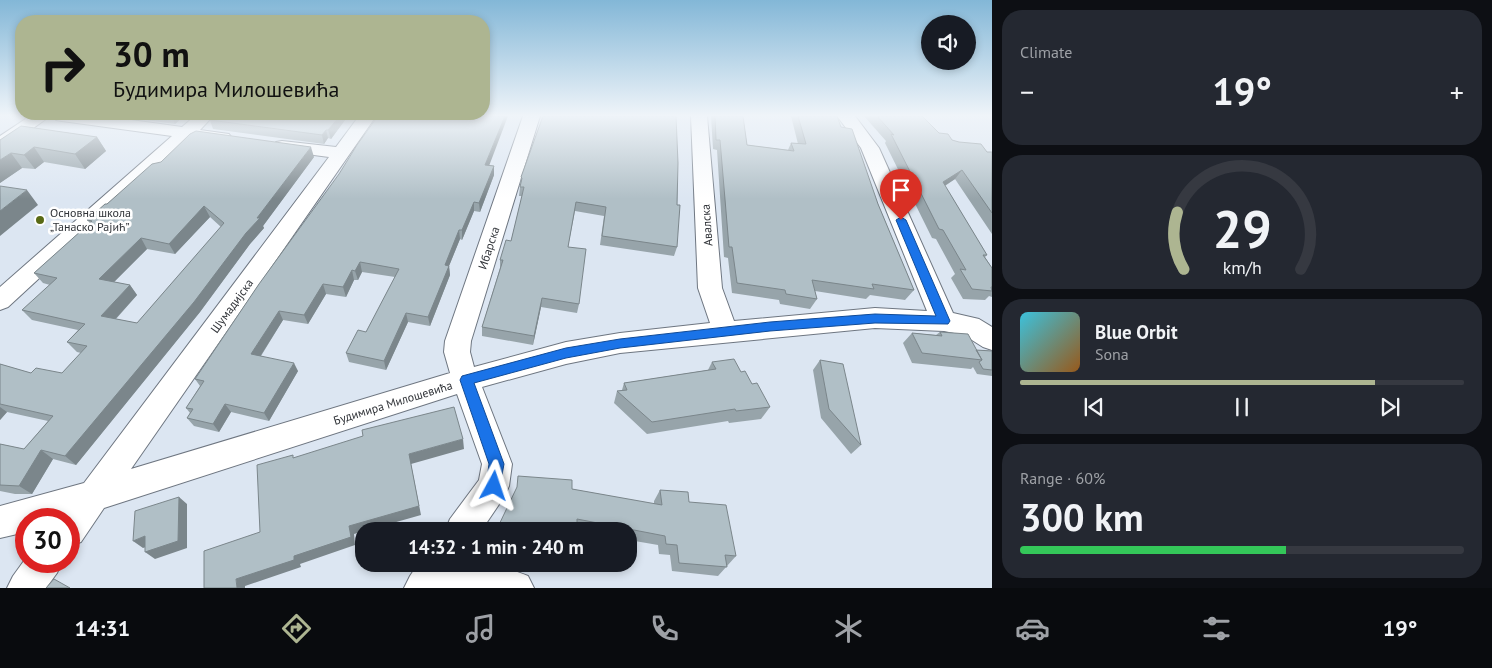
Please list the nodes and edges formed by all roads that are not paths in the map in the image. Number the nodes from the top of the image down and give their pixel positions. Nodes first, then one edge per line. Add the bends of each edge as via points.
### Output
1 (174, 143) edge
2 (267, 143) edge
3 (349, 143) edge
4 (523, 143) edge
5 (701, 143) edge
6 (867, 143) edge
7 (342, 153) junction
8 (0, 301) edge
9 (944, 321) junction
10 (726, 332) junction
11 (992, 340) edge
12 (466, 380) junction
13 (96, 496) junction
14 (80, 516) edge
15 (0, 522) edge
16 (468, 522) edge
17 (433, 572) edge
18 (36, 573) edge
19 (25, 588) edge
20 (516, 588) edge

1 - 8 street
2 - 7 street
3 - 7 street, Шумадијска
4 - 12 street, Ибарска via 458,342 459,363
5 - 10 street, Авалска via 710,288
6 - 9 street
7 - 13 street, Шумадијска
9 - 10 street, Будимира Милошевића via 875,318
9 - 11 street, Будимира Милошевића via 970,326
10 - 12 street, Будимира Милошевића via 566,353
12 - 13 street, Будимира Милошевића
12 - 16 street, Ибарска via 497,464 494,486
13 - 14 street, Шумадијска
13 - 15 street, Будимира Милошевића
17 - 20 street via 470,583
18 - 19 street

